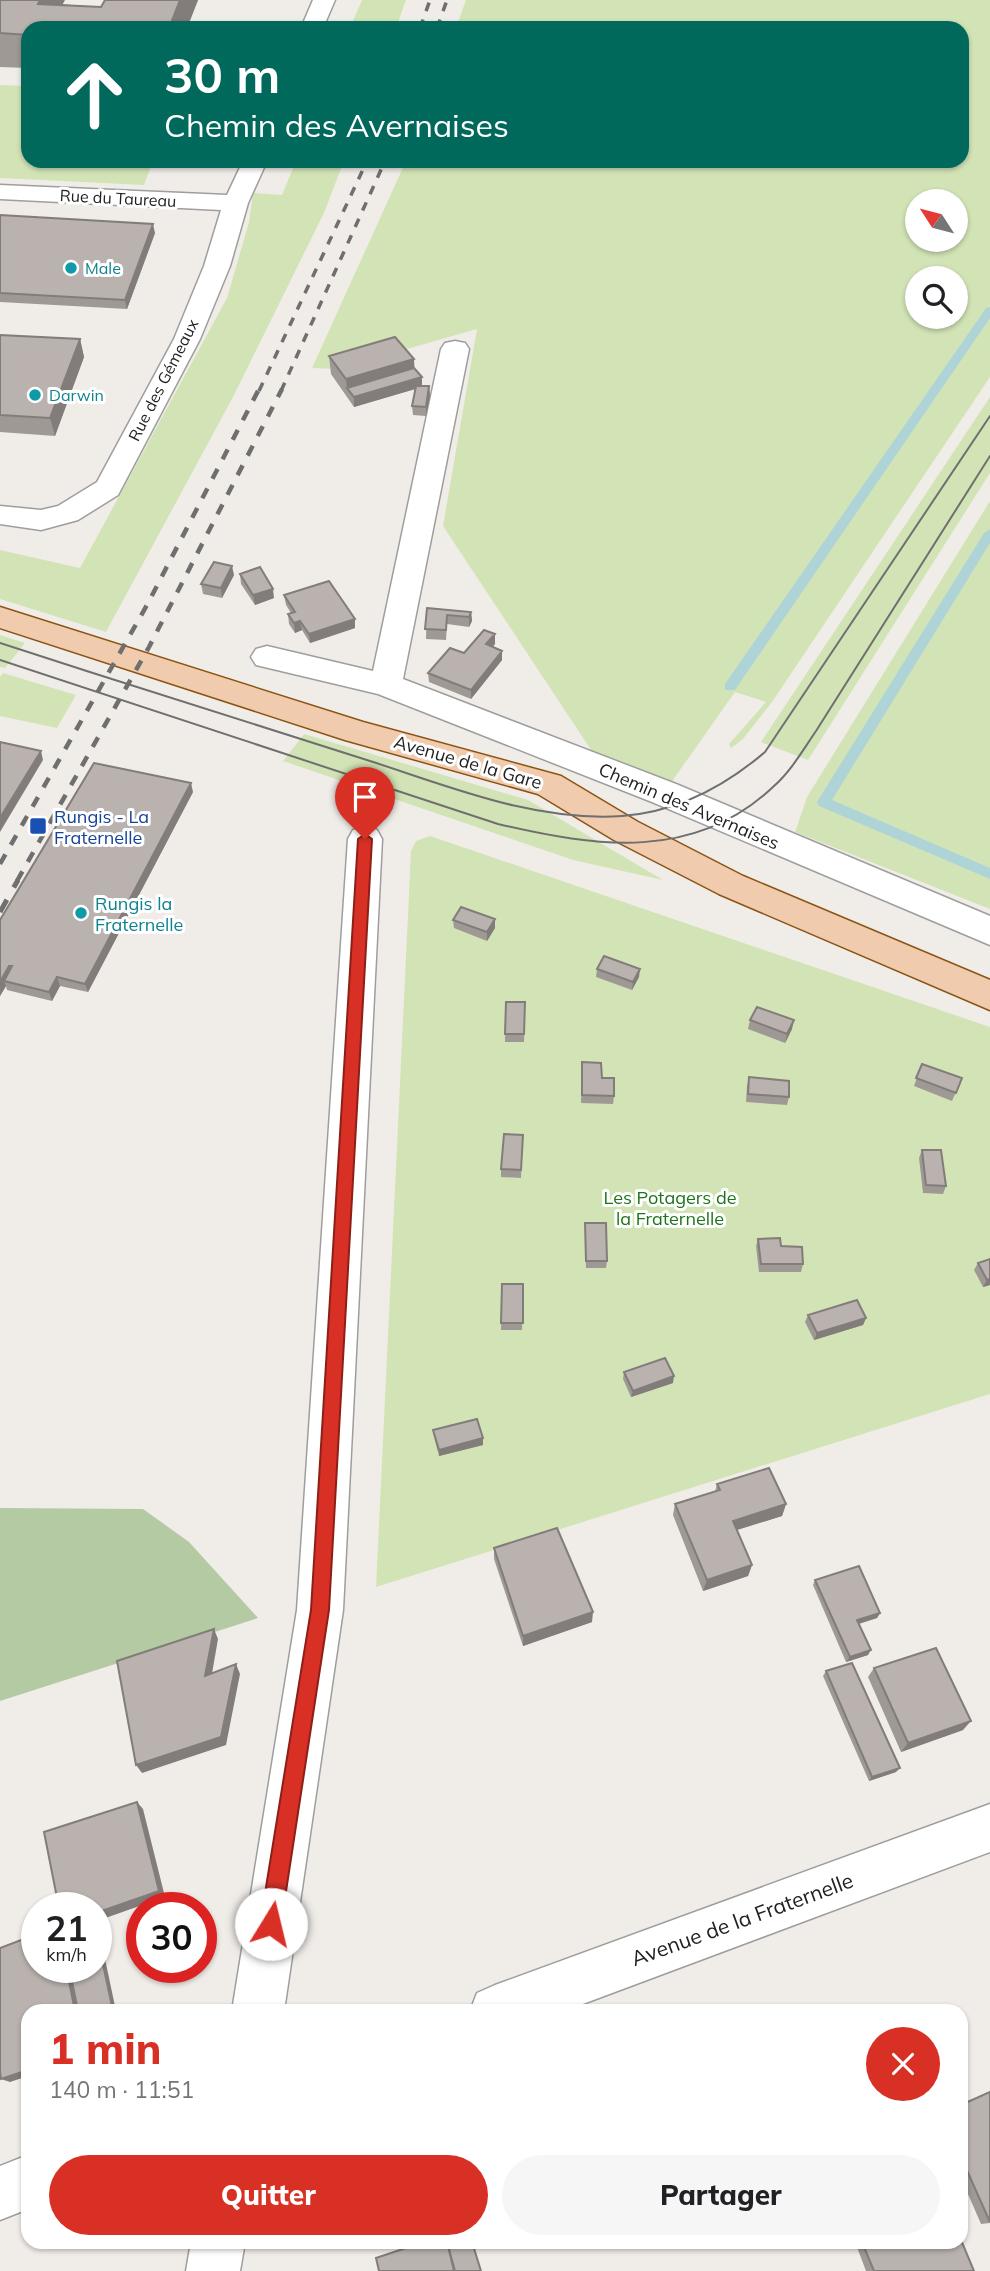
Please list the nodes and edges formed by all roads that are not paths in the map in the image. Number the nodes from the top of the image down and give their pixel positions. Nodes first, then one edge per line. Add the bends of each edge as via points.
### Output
1 (324, 0) edge
2 (315, 21) edge
3 (252, 168) edge
4 (0, 192) edge
5 (236, 203) junction
6 (454, 349) dead end
7 (0, 515) edge
8 (0, 617) edge
9 (267, 657) dead end
10 (386, 685) junction
11 (365, 839) dead end
12 (990, 931) edge
13 (990, 996) edge
14 (990, 1828) edge
15 (259, 2004) edge
16 (514, 2004) edge
17 (21, 2185) edge
18 (0, 2193) edge
19 (217, 2249) edge
20 (213, 2271) edge

1 - 2 street
3 - 5 street, Rue des Gémeaux
4 - 5 street, Rue du Taureau
5 - 7 street, Rue des Gémeaux via 187,339 108,488 68,513 41,520
6 - 10 street
8 - 13 main road, Avenue de la Gare via 357,732 549,785 731,885
9 - 10 street, Chemin des Avernaises
10 - 12 street, Chemin des Avernaises via 676,798
11 - 15 street via 320,1610
14 - 16 street, Avenue de la Fraternelle
17 - 18 street
19 - 20 street

